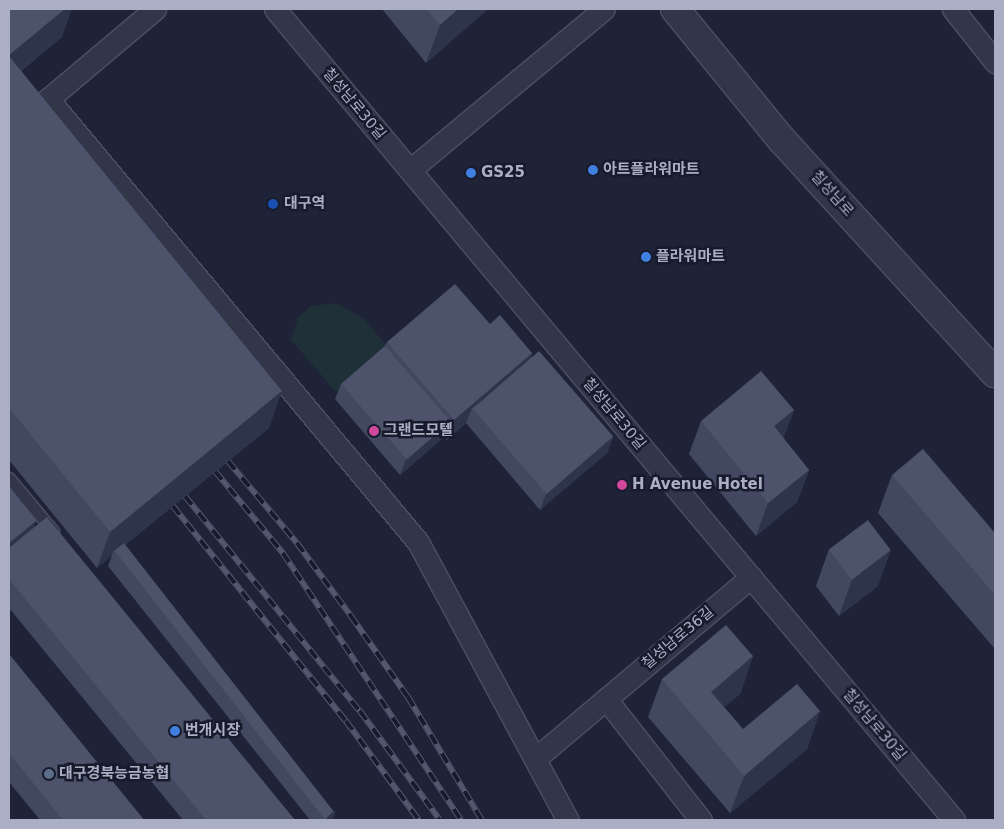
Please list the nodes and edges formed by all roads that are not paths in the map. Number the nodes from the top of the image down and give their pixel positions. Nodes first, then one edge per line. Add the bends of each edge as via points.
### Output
1 (155, 9) edge
2 (275, 9) edge
3 (604, 9) edge
4 (675, 9) edge
5 (953, 9) edge
6 (995, 62) edge
7 (410, 170) junction
8 (995, 373) edge
9 (9, 478) edge
10 (62, 543) edge
11 (751, 577) junction
12 (606, 699) junction
13 (536, 758) junction
14 (568, 820) edge
15 (701, 820) edge
16 (954, 820) edge

1 - 13 street via 48,99 418,542
2 - 7 street, 칠성남로30길
3 - 7 street
4 - 8 street, 칠성남로 via 782,140
5 - 6 street
7 - 11 street, 칠성남로30길
9 - 10 lane
11 - 12 street, 칠성남로36길
11 - 16 street, 칠성남로30길
12 - 13 street, 칠성남로36길
12 - 15 street
13 - 14 street

